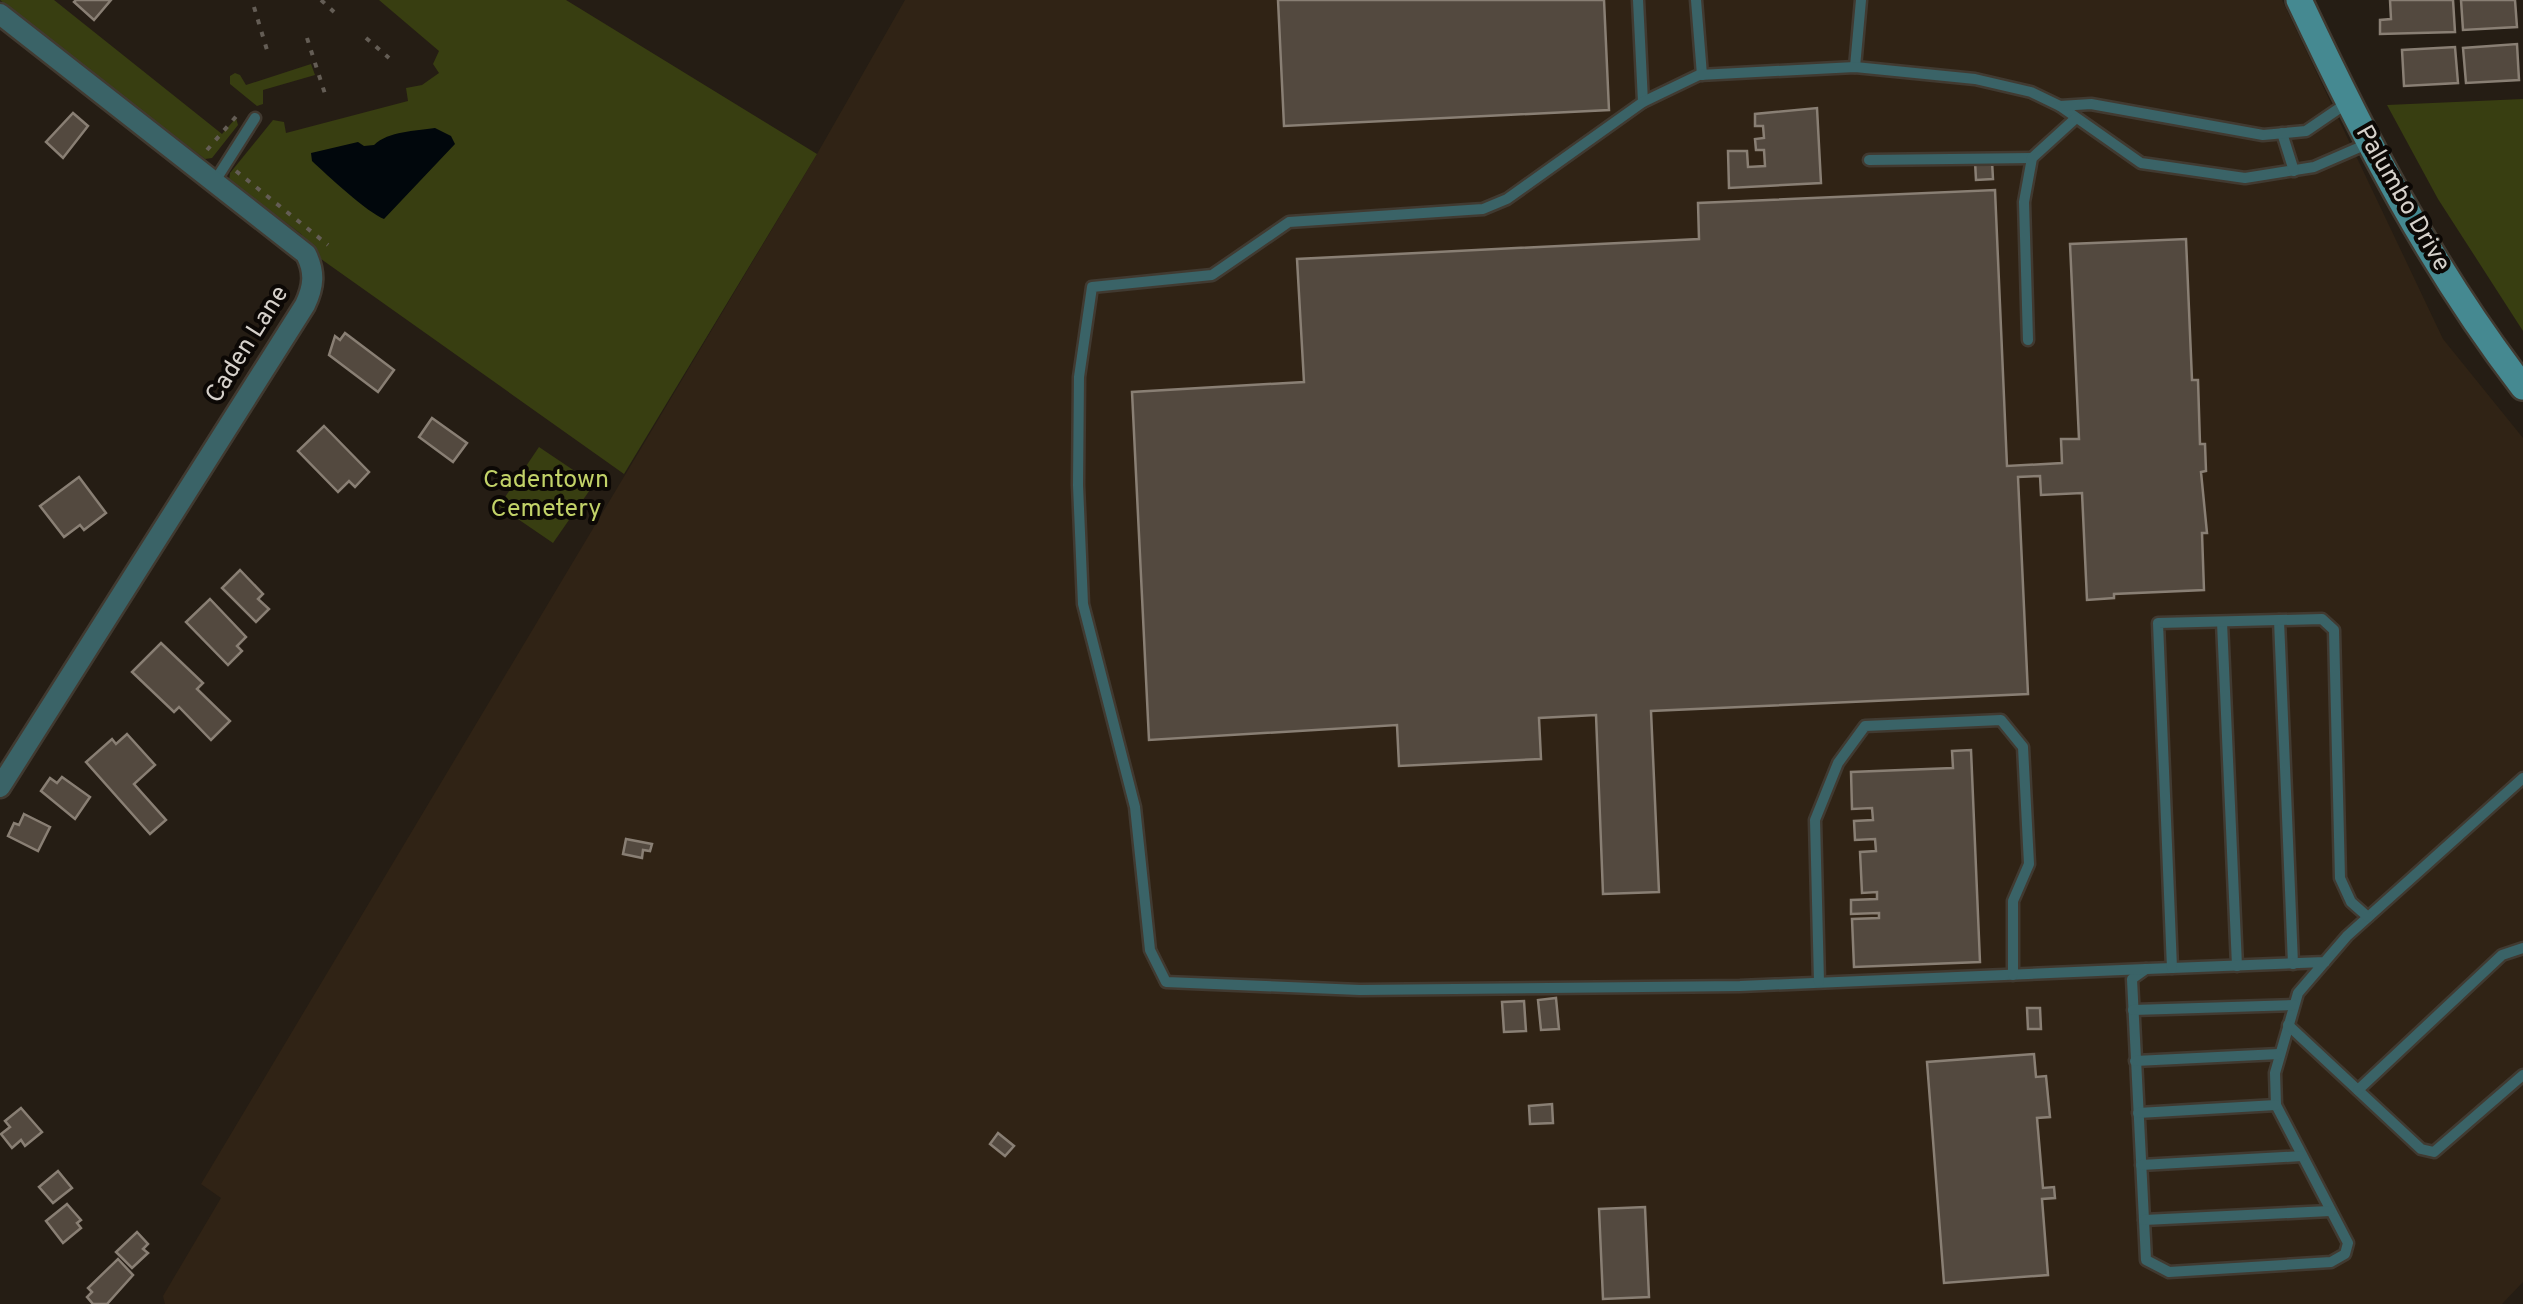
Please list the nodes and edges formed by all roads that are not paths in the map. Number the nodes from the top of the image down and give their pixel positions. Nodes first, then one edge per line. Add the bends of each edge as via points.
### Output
1 (1638, 0) edge
2 (1696, 0) edge
3 (1861, 0) edge
4 (2300, 0) edge
5 (0, 14) edge
6 (1855, 67) junction
7 (1702, 75) junction
8 (1642, 102) junction
9 (2347, 103) junction
10 (2060, 106) junction
11 (255, 118) dead end
12 (2076, 118) junction
13 (2282, 133) junction
14 (2368, 144) junction
15 (2032, 158) junction
16 (1868, 160) dead end
17 (2294, 171) junction
18 (214, 182) junction
19 (2028, 340) dead end
20 (2523, 387) edge
21 (2279, 620) junction
22 (2222, 622) junction
23 (2523, 778) edge
24 (0, 787) edge
25 (2368, 917) junction
26 (2523, 948) edge
27 (2325, 962) junction
28 (2293, 964) junction
29 (2237, 966) junction
30 (2172, 968) junction
31 (2146, 969) junction
32 (2013, 975) junction
33 (1820, 982) junction
34 (2294, 1005) junction
35 (2133, 1010) junction
36 (2288, 1026) junction
37 (2280, 1054) junction
38 (2136, 1061) junction
39 (2523, 1075) edge
40 (2358, 1090) junction
41 (2276, 1105) junction
42 (2138, 1113) junction
43 (2302, 1156) junction
44 (2141, 1165) junction
45 (2330, 1212) junction
46 (2144, 1220) junction

1 - 8 lane
2 - 7 lane
3 - 6 lane
4 - 9 street, Palumbo Drive
5 - 18 street, Caden Lane
6 - 7 lane
6 - 10 lane via 1975,79
7 - 8 lane
8 - 33 lane via 1483,209 1289,222 1212,275 1092,287 1079,377 1084,604 1135,807 1150,950 1166,982 1360,990
9 - 13 lane via 2306,131
9 - 14 street, Palumbo Drive
10 - 12 lane
10 - 13 lane via 2092,104
11 - 18 lane
12 - 15 lane
12 - 17 lane via 2141,163 2245,178
13 - 17 lane
14 - 17 lane
14 - 20 street, Palumbo Drive via 2419,236
15 - 16 lane
15 - 19 lane via 2024,202
18 - 24 street, Caden Lane via 306,254 312,292
21 - 22 lane
21 - 25 lane via 2322,618 2334,630 2340,878 2351,902
21 - 28 lane
22 - 29 lane
22 - 30 lane via 2158,624
23 - 25 lane
25 - 27 lane
26 - 40 lane via 2502,955
27 - 28 lane
27 - 34 lane
28 - 29 lane
29 - 30 lane
30 - 31 lane
31 - 32 lane
31 - 35 lane via 2132,979
32 - 33 lane
32 - 33 lane via 2012,901 2029,864 2023,747 2001,720 1982,720 1865,726 1838,763 1815,820
34 - 35 lane
34 - 36 lane
35 - 38 lane
36 - 37 lane
36 - 40 lane
37 - 38 lane
37 - 41 lane
38 - 42 lane
39 - 40 lane via 2434,1152 2421,1149
41 - 42 lane
41 - 43 lane
42 - 44 lane
43 - 44 lane
43 - 45 lane
44 - 46 lane
45 - 46 lane
45 - 46 lane via 2348,1243 2346,1254 2331,1262 2169,1272 2146,1260

